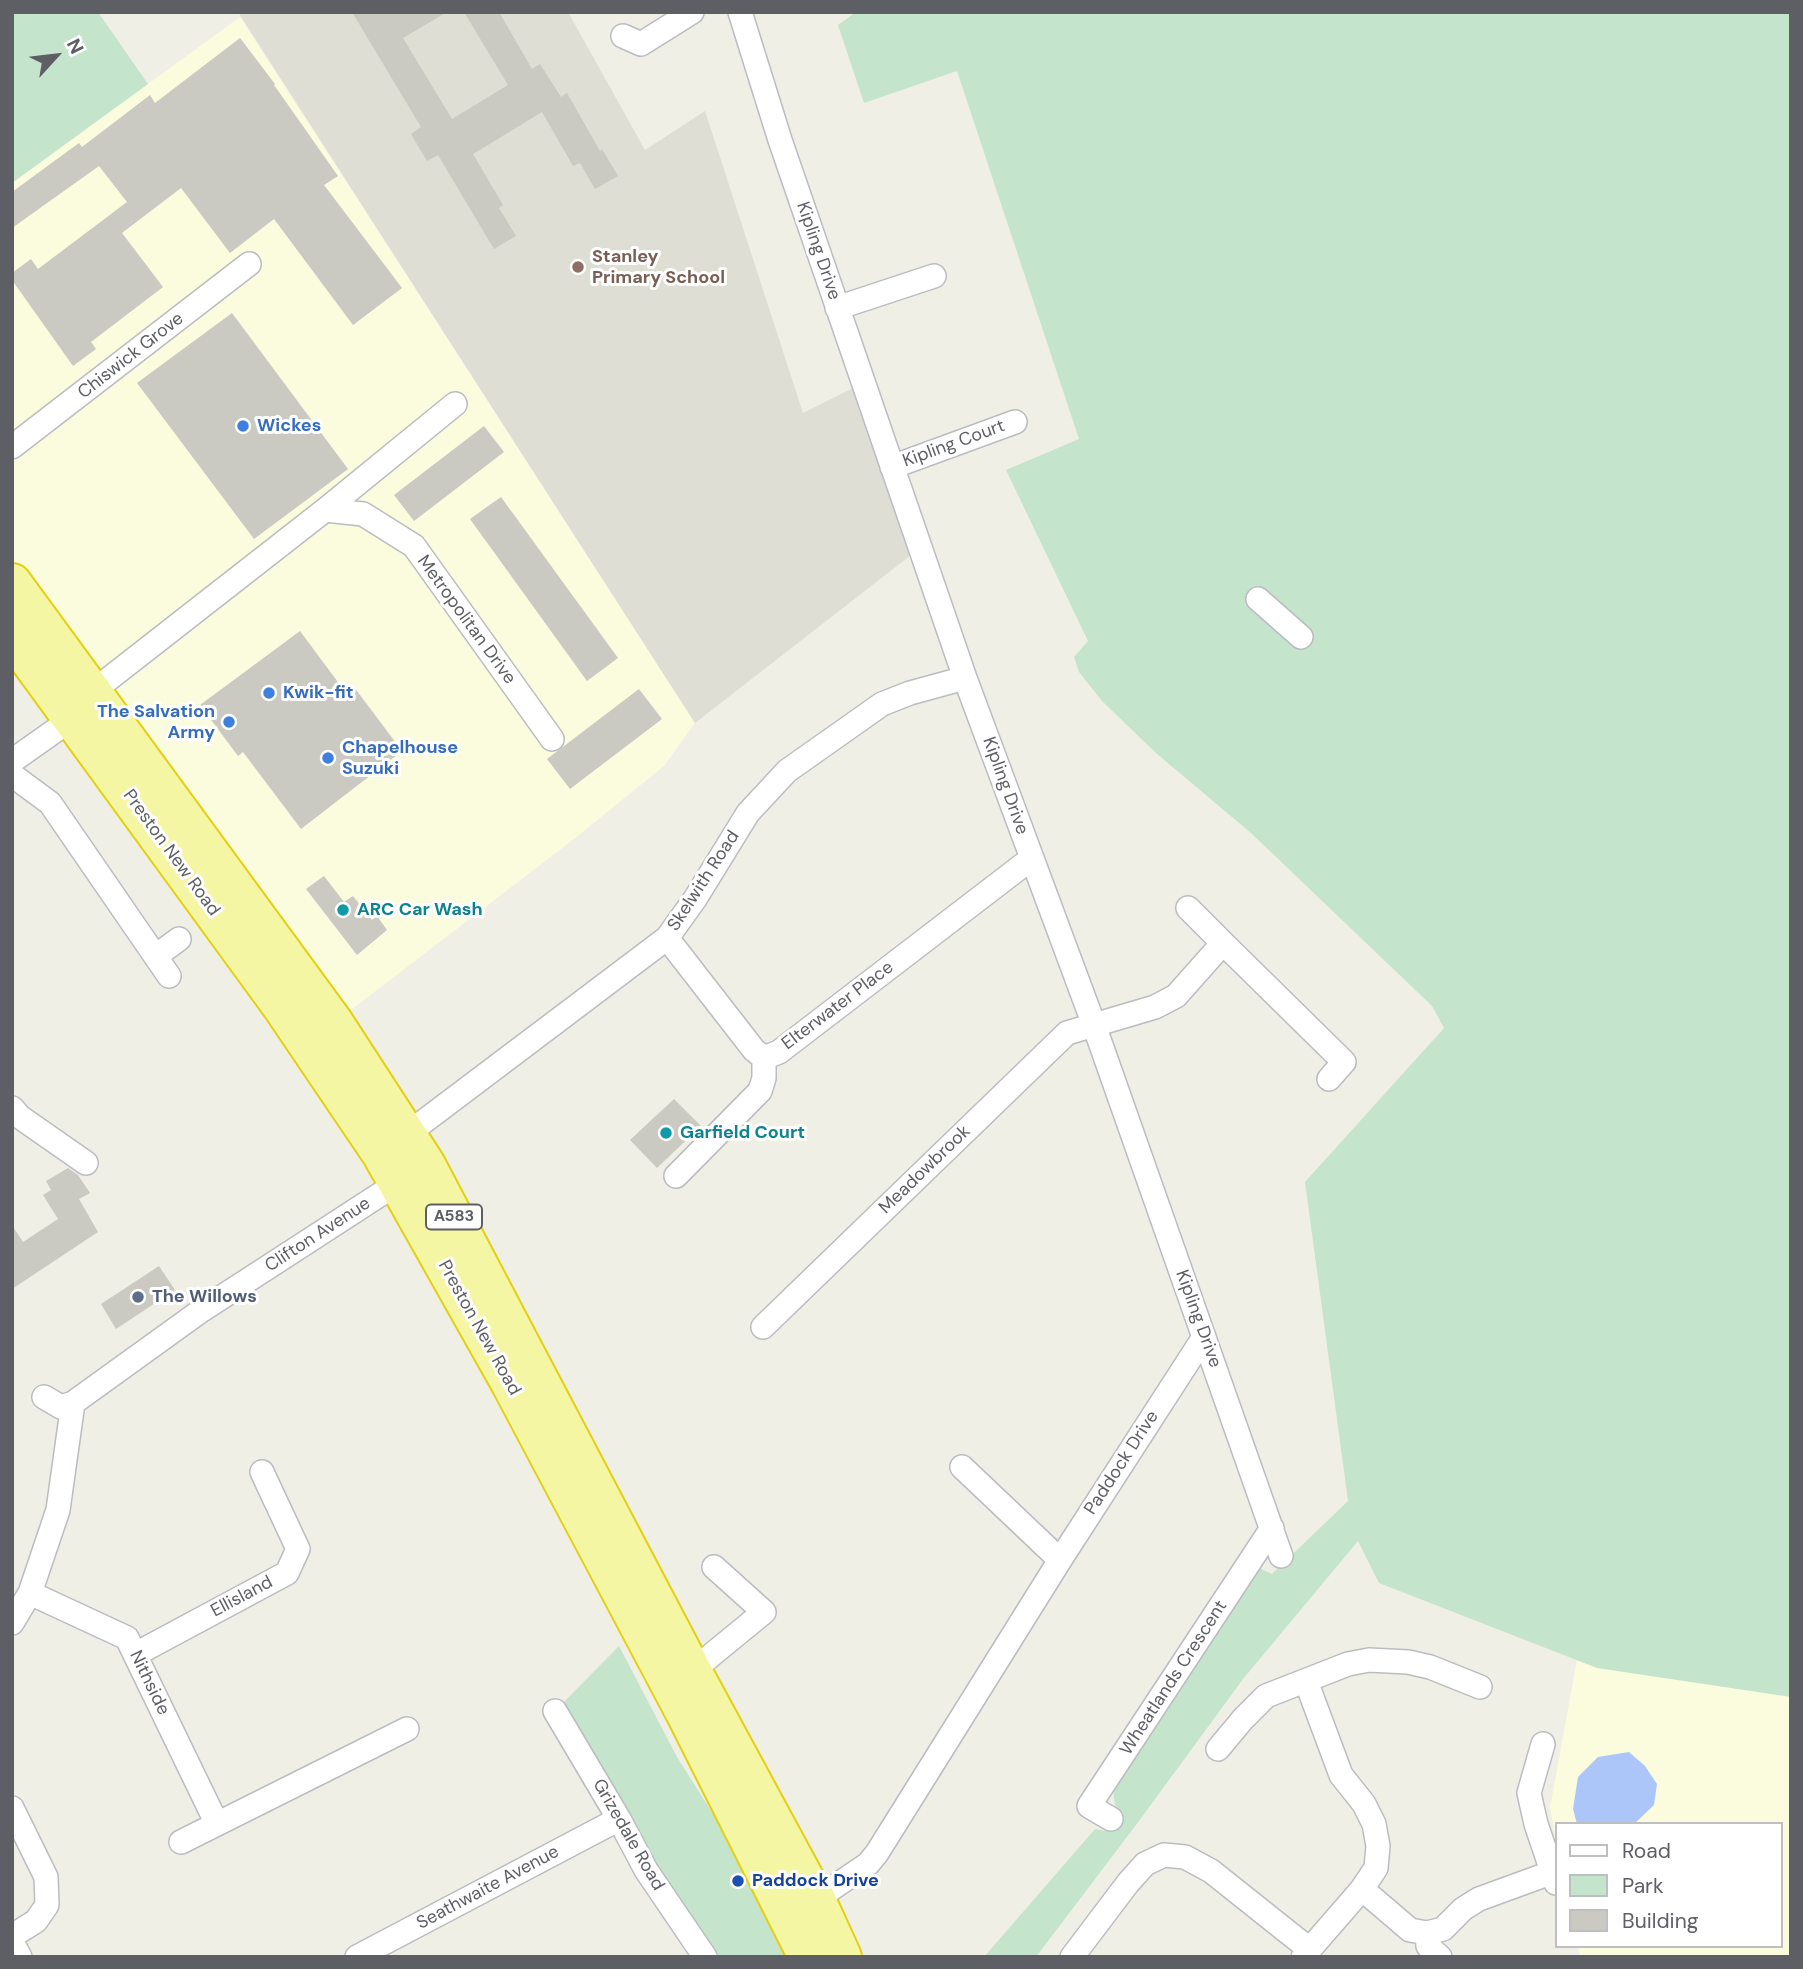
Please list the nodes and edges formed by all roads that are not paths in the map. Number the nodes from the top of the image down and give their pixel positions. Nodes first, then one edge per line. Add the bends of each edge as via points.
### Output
1 (692, 12) edge
2 (740, 12) edge
3 (635, 48) dead end
4 (249, 264) dead end
5 (934, 276) dead end
6 (837, 308) junction
7 (455, 404) dead end
8 (1015, 422) dead end
9 (12, 447) edge
10 (892, 467) junction
11 (325, 510) junction
12 (1258, 599) dead end
13 (19, 619) edge
14 (1301, 636) dead end
15 (965, 678) junction
16 (83, 705) junction
17 (552, 738) dead end
18 (12, 761) edge
19 (12, 775) edge
20 (1032, 858) junction
21 (1197, 910) dead end
22 (667, 938) junction
23 (179, 939) dead end
24 (1223, 943) junction
25 (156, 956) junction
26 (169, 975) dead end
27 (1094, 1026) junction
28 (764, 1058) junction
29 (1329, 1079) dead end
30 (12, 1108) edge
31 (403, 1159) junction
32 (86, 1163) dead end
33 (676, 1176) dead end
34 (763, 1326) dead end
35 (1204, 1337) junction
36 (44, 1397) dead end
37 (73, 1403) junction
38 (962, 1467) dead end
39 (262, 1472) dead end
40 (1272, 1528) junction
41 (1281, 1556) dead end
42 (1060, 1560) junction
43 (714, 1567) dead end
44 (30, 1593) junction
45 (12, 1623) edge
46 (136, 1654) junction
47 (692, 1671) junction
48 (1306, 1681) junction
49 (1480, 1687) dead end
50 (555, 1711) dead end
51 (407, 1729) dead end
52 (1543, 1744) dead end
53 (1218, 1749) dead end
54 (12, 1808) edge
55 (620, 1819) junction
56 (1111, 1819) dead end
57 (217, 1824) junction
58 (181, 1842) dead end
59 (1554, 1878) edge
60 (1363, 1889) junction
61 (801, 1908) junction
62 (1427, 1933) junction
63 (12, 1936) edge
64 (12, 1942) edge
65 (1306, 1953) edge
66 (20, 1957) edge
67 (357, 1957) edge
68 (705, 1957) edge
69 (808, 1957) edge
70 (842, 1957) edge
71 (1072, 1957) edge
72 (1440, 1957) edge

1 - 3 street
2 - 6 street, Kipling Drive
4 - 9 street, Chiswick Grove
5 - 6 street
6 - 10 street, Kipling Drive
7 - 11 street
8 - 10 street, Kipling Court
10 - 15 street, Kipling Drive
11 - 16 street via 242,572
11 - 17 street, Metropolitan Drive via 363,514 414,546
12 - 14 street
13 - 16 highway, Preston New Road / A583
15 - 20 street, Kipling Drive
15 - 22 street, Skelwith Road via 882,704 787,771 748,813
16 - 18 street
16 - 31 highway, Preston New Road / A583 via 334,1023
19 - 25 street via 50,803
20 - 27 street, Kipling Drive
20 - 28 street, Elterwater Place via 779,1052
21 - 24 street
22 - 28 street
22 - 31 street, Skelwith Road
23 - 25 street
24 - 27 street, Meadowbrook via 1176,996
24 - 29 street via 1344,1062
25 - 26 street
27 - 34 street, Meadowbrook via 1067,1033
27 - 35 street, Kipling Drive
28 - 33 street, Elterwater Place via 760,1091
30 - 32 street
31 - 37 street, Clifton Avenue
31 - 47 highway, Preston New Road / A583
31 - 61 highway, Preston New Road / A583 via 511,1384 687,1716
35 - 40 street, Kipling Drive
35 - 42 street, Paddock Drive
36 - 37 street via 61,1407
37 - 44 street via 58,1510
38 - 42 street
39 - 46 street, Ellisland via 298,1549 287,1573
40 - 41 street, Kipling Drive
40 - 56 street, Wheatlands Crescent via 1089,1806
42 - 61 street, Paddock Drive via 877,1853 868,1864
43 - 47 street via 764,1612
44 - 45 street
44 - 46 street, Nithside via 127,1638
46 - 57 street, Nithside
47 - 61 highway, Preston New Road / A583
48 - 49 street via 1348,1664 1387,1660 1430,1667
48 - 53 street via 1266,1696
48 - 60 street via 1341,1775 1374,1824 1376,1868
50 - 55 street, Grizedale Road
51 - 57 street
52 - 59 street via 1529,1793
54 - 63 street via 46,1877 47,1905 36,1921
55 - 67 street, Seathwaite Avenue
55 - 68 street, Grizedale Road via 646,1870
57 - 58 street
59 - 62 street via 1479,1899 1443,1929
60 - 62 street via 1410,1930
60 - 65 street
61 - 69 highway, Preston New Road / A583
61 - 70 highway, Preston New Road / A583
62 - 72 street via 1428,1946
64 - 66 street
65 - 71 street via 1211,1871 1185,1857 1164,1855 1145,1864

